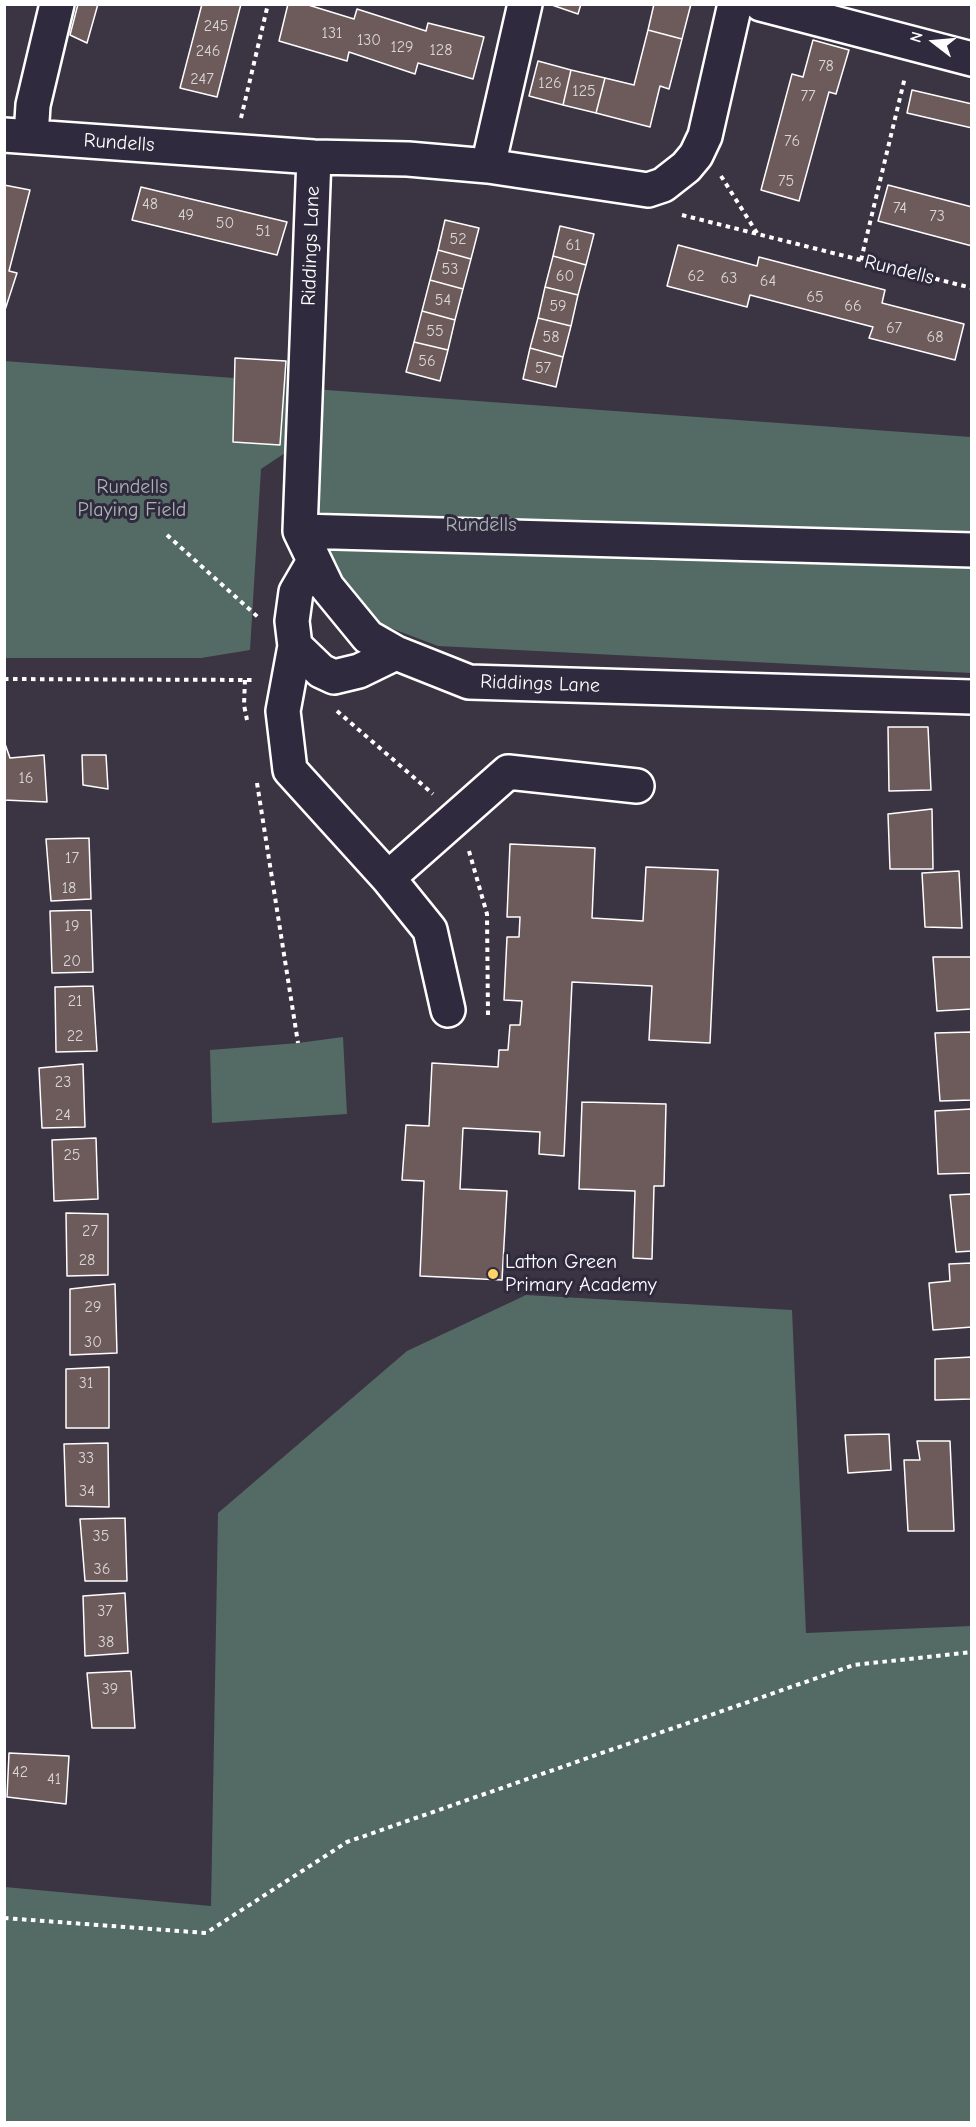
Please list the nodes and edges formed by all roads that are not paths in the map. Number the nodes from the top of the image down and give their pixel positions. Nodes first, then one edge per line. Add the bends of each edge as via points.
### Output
1 (57, 4) edge
2 (525, 4) edge
3 (735, 4) edge
4 (761, 4) edge
5 (972, 59) edge
6 (18, 136) edge
7 (314, 157) junction
8 (488, 166) junction
9 (300, 531) junction
10 (972, 550) edge
11 (314, 561) junction
12 (295, 646) junction
13 (396, 653) junction
14 (972, 697) edge
15 (637, 786) dead end
16 (388, 878) junction
17 (448, 1010) dead end

1 - 6 street via 33,105
2 - 8 street
3 - 8 street, Rundells via 705,136 696,155 674,178 648,190
4 - 5 street
6 - 7 street, Rundells
7 - 8 street, Rundells
7 - 9 street, Riddings Lane
9 - 10 street
9 - 11 street, Riddings Lane
11 - 12 street via 296,592 292,621
11 - 13 street, Riddings Lane via 327,586 368,637
12 - 13 street via 321,671 334,677 359,671
12 - 16 street via 283,711 290,770
13 - 14 street, Riddings Lane via 469,682
15 - 16 street via 508,772
16 - 17 street via 430,930

